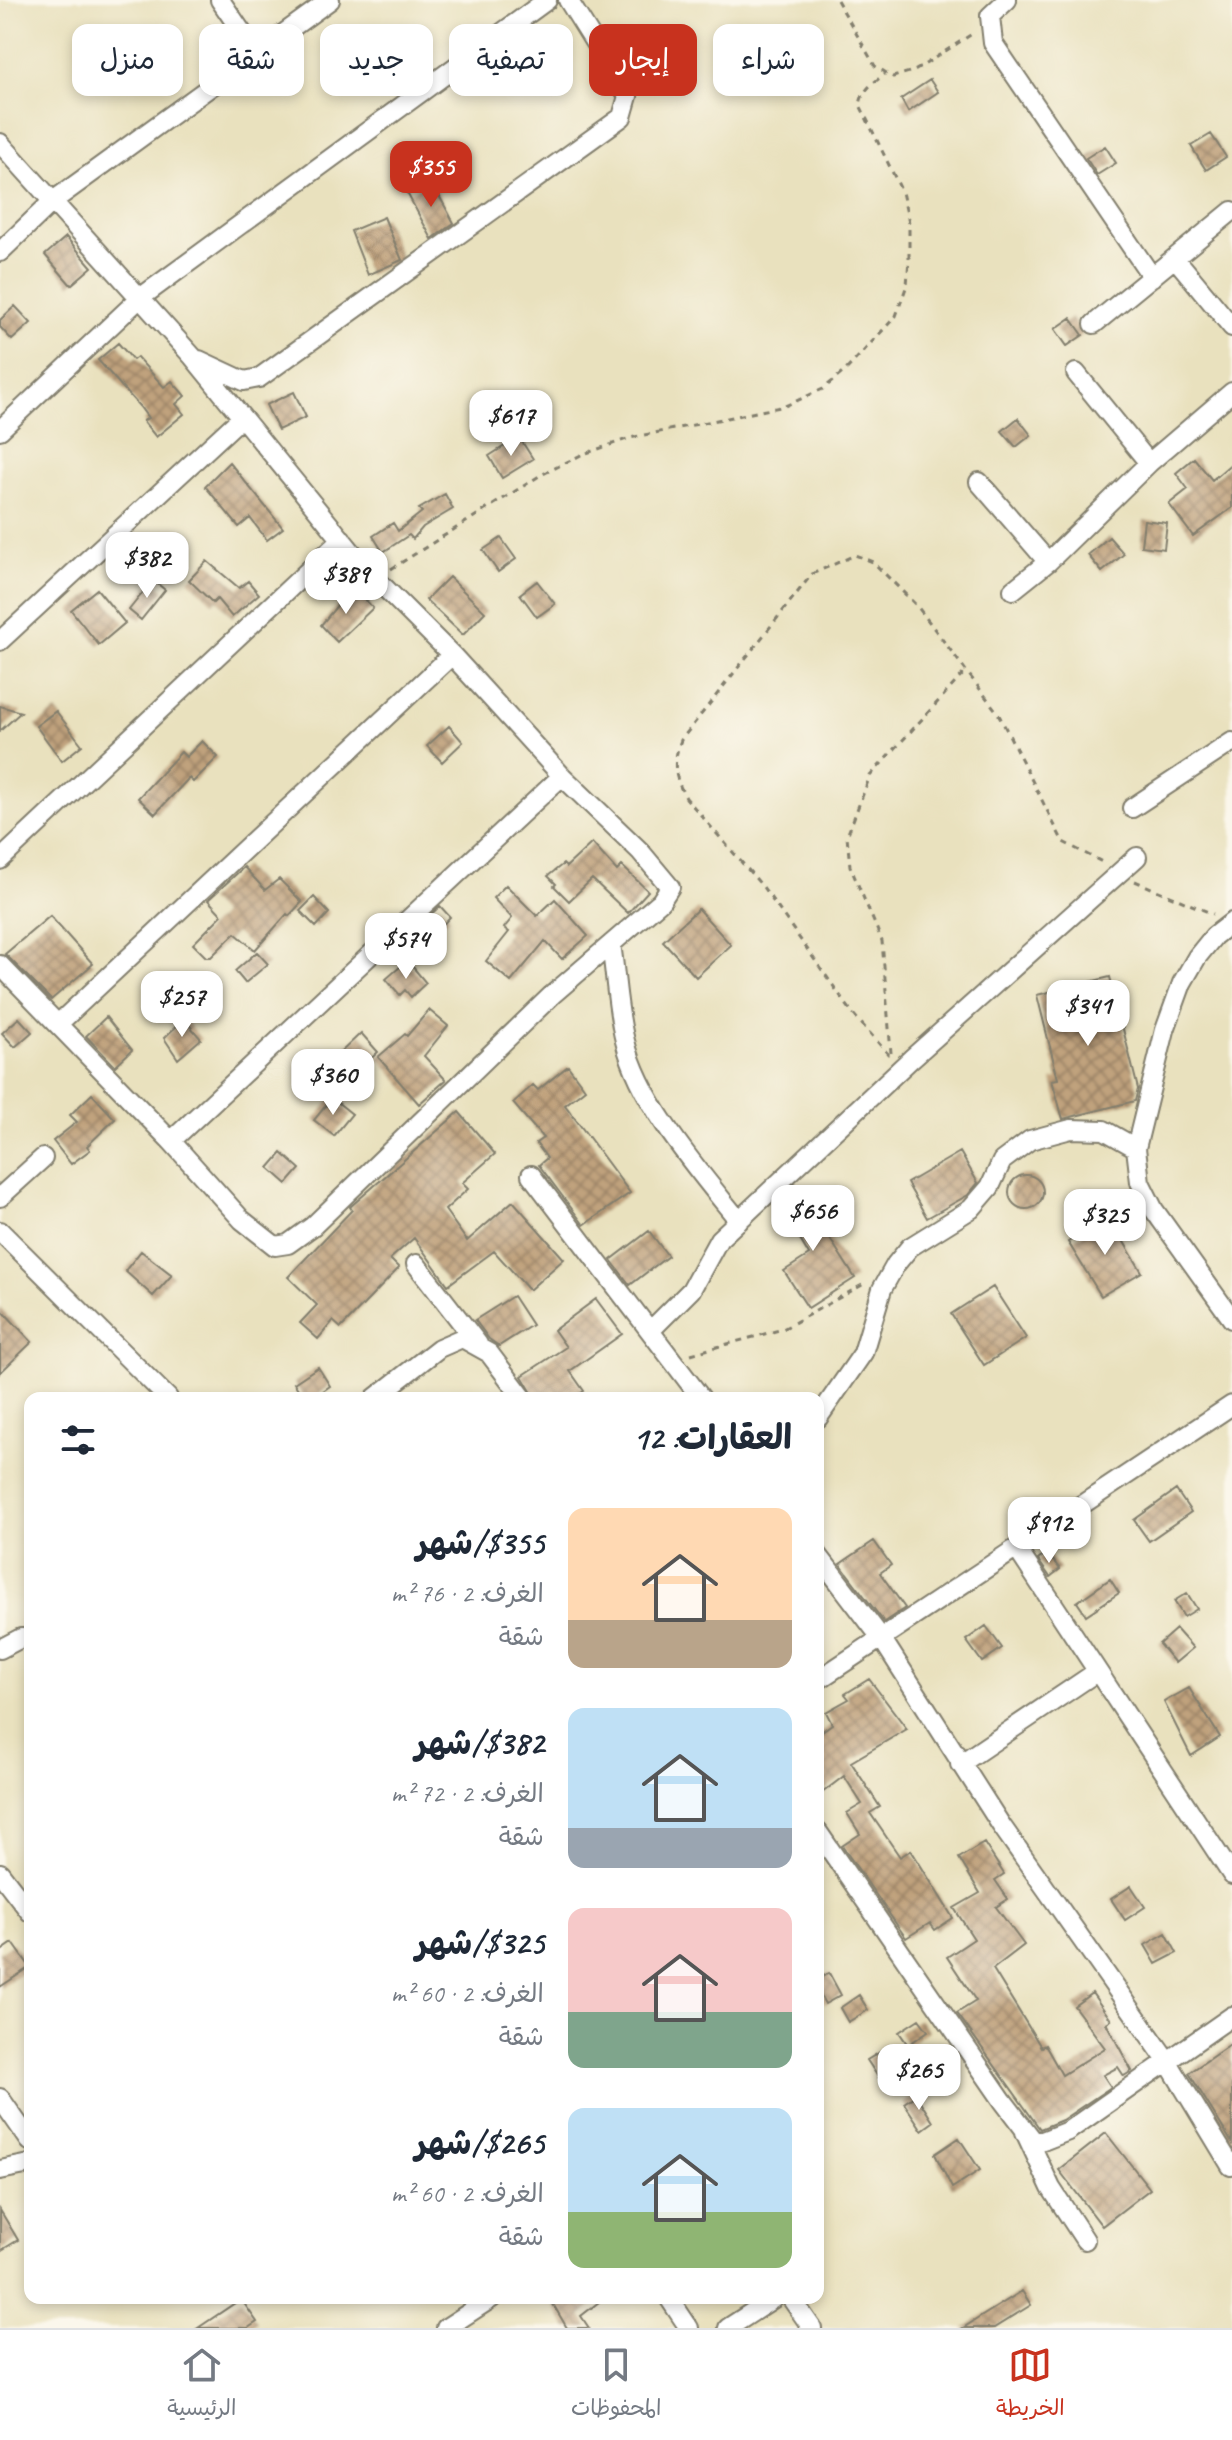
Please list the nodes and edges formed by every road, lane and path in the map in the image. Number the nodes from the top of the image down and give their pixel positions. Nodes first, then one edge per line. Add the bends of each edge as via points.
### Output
1 (220, 0) edge
2 (547, 0) edge
3 (568, 0) edge
4 (837, 0) edge
5 (1007, 0) edge
6 (323, 2) edge
7 (988, 23) junction
8 (236, 24) edge
9 (294, 24) edge
10 (885, 74) junction
11 (199, 95) edge
12 (0, 143) edge
13 (53, 201) junction
14 (1232, 211) edge
15 (0, 252) edge
16 (1175, 258) junction
17 (1152, 277) junction
18 (140, 298) junction
19 (1094, 324) dead end
20 (1232, 327) edge
21 (193, 357) junction
22 (1076, 373) dead end
23 (1232, 392) edge
24 (242, 417) junction
25 (0, 430) edge
26 (1149, 463) junction
27 (979, 482) dead end
28 (342, 539) junction
29 (1048, 562) junction
30 (391, 569) dead end
31 (1013, 590) dead end
32 (0, 641) edge
33 (452, 655) junction
34 (966, 671) junction
35 (1232, 742) edge
36 (562, 776) junction
37 (1132, 808) dead end
38 (1137, 857) dead end
39 (0, 860) edge
40 (1118, 873) junction
41 (1225, 919) edge
42 (611, 944) junction
43 (0, 965) edge
44 (58, 1024) junction
45 (171, 1141) junction
46 (1136, 1148) junction
47 (43, 1158) dead end
48 (531, 1175) dead end
49 (2, 1191) edge
50 (739, 1221) junction
51 (0, 1231) edge
52 (416, 1264) dead end
53 (896, 1264) junction
54 (1232, 1319) edge
55 (650, 1331) junction
56 (480, 1346) junction
57 (671, 1358) junction
58 (162, 1392) edge
59 (383, 1392) edge
60 (518, 1392) edge
61 (696, 1392) edge
62 (1232, 1405) edge
63 (824, 1409) edge
64 (1017, 1549) junction
65 (824, 1563) edge
66 (24, 1638) edge
67 (882, 1639) junction
68 (0, 1649) edge
69 (1095, 1673) junction
70 (824, 1676) edge
71 (960, 1764) junction
72 (824, 1841) edge
73 (0, 1873) edge
74 (1232, 1875) edge
75 (24, 1904) edge
76 (1232, 2016) edge
77 (1168, 2062) junction
78 (0, 2098) edge
79 (1024, 2129) junction
80 (24, 2132) edge
81 (24, 2165) edge
82 (1231, 2166) edge
83 (0, 2170) edge
84 (1085, 2240) dead end
85 (483, 2304) edge
86 (673, 2304) edge
87 (765, 2304) edge
88 (795, 2304) edge
89 (446, 2328) edge
90 (689, 2328) edge
91 (728, 2328) edge
92 (812, 2328) edge

1 - 8 street
2 - 18 street
3 - 21 street via 628,96 622,117 259,378 244,381
4 - 10 path via 875,66
5 - 7 street
6 - 9 street
7 - 10 path via 905,76
7 - 17 street via 993,43
10 - 30 path via 862,96 860,105 902,192 909,223 907,285 896,316 846,370 823,389 785,406 630,438 581,455
11 - 13 street
12 - 13 street
13 - 15 street
13 - 18 street
14 - 16 street
16 - 17 street
16 - 20 street
17 - 19 street
18 - 21 street
18 - 25 street
21 - 24 street
22 - 26 street
23 - 26 street
24 - 28 street
24 - 32 street
26 - 29 street
27 - 29 street
28 - 33 street
28 - 39 street
29 - 31 street
33 - 36 street
33 - 44 street
34 - 34 path via 917,606 873,562 855,555 812,574 681,740 673,760 686,798 763,887 891,1058 882,941 850,866 847,836 870,776
34 - 40 path via 1014,739 1063,842
35 - 37 street
36 - 42 street via 670,887
36 - 45 street
38 - 40 street
40 - 41 path
40 - 50 street
41 - 46 street via 1182,983
42 - 45 street via 288,1244 275,1246 242,1220
42 - 50 street via 634,1068 696,1167
43 - 44 street
44 - 45 street
46 - 53 street via 1104,1130 1071,1129 1030,1140 1002,1161 990,1187 971,1209 910,1247
46 - 54 street via 1140,1182 1154,1210
47 - 49 street
48 - 55 street
50 - 55 street via 719,1239 691,1290
51 - 58 street
52 - 56 street
53 - 57 path via 783,1329
53 - 63 street via 882,1289 863,1353
55 - 57 street
56 - 59 street via 462,1338 439,1348
56 - 60 street
57 - 61 street
62 - 64 street
64 - 67 street
64 - 69 street
65 - 67 street
66 - 68 street
67 - 70 street
67 - 71 street
69 - 71 street
69 - 74 street
71 - 77 street
72 - 79 street
73 - 75 street
76 - 77 street
77 - 79 street via 1058,2137 1040,2142
77 - 82 street
78 - 80 street
79 - 84 street via 1051,2188
81 - 83 street
85 - 89 street
86 - 90 street
87 - 91 street
88 - 92 street

